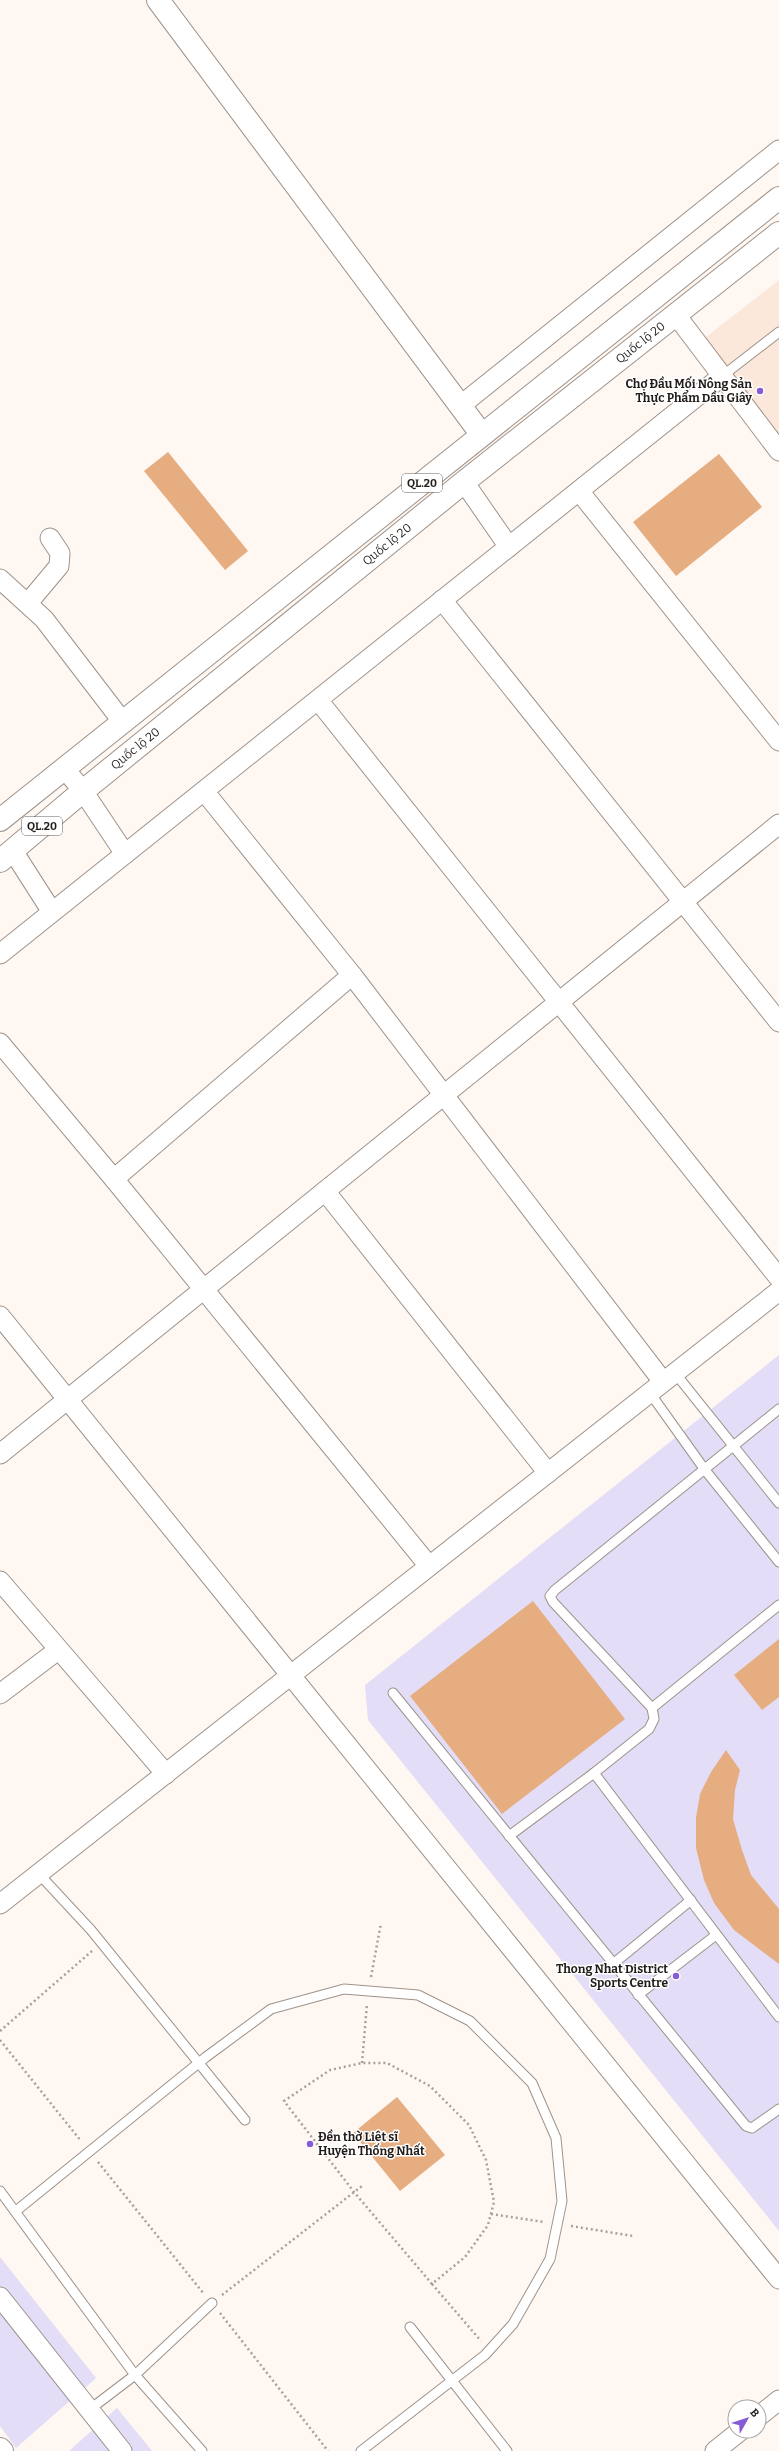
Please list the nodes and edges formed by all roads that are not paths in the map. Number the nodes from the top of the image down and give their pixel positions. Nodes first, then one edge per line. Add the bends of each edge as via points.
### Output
1 (158, 0) edge
2 (779, 150) edge
3 (779, 198) edge
4 (779, 233) edge
5 (676, 315) junction
6 (779, 332) edge
7 (721, 377) junction
8 (460, 406) junction
9 (482, 435) junction
10 (779, 451) edge
11 (464, 482) junction
12 (579, 491) junction
13 (50, 538) dead end
14 (509, 547) junction
15 (0, 579) edge
16 (442, 600) junction
17 (28, 604) junction
18 (318, 700) junction
19 (122, 721) junction
20 (779, 740) edge
21 (64, 768) junction
22 (83, 791) junction
23 (204, 791) junction
24 (0, 820) edge
25 (779, 824) edge
26 (125, 854) junction
27 (6, 856) edge
28 (683, 902) junction
29 (52, 912) junction
30 (0, 954) edge
31 (352, 975) junction
32 (560, 1001) junction
33 (779, 1022) edge
34 (0, 1043) edge
35 (444, 1096) junction
36 (114, 1179) junction
37 (325, 1191) junction
38 (779, 1278) edge
39 (203, 1290) junction
40 (779, 1291) edge
41 (0, 1316) edge
42 (662, 1382) junction
43 (68, 1399) junction
44 (779, 1409) edge
45 (733, 1446) junction
46 (0, 1454) edge
47 (705, 1470) junction
48 (548, 1473) junction
49 (779, 1503) edge
50 (779, 1562) edge
51 (429, 1566) junction
52 (0, 1581) edge
53 (779, 1605) edge
54 (58, 1650) junction
55 (291, 1675) junction
56 (394, 1693) dead end
57 (0, 1694) edge
58 (652, 1708) junction
59 (166, 1774) junction
60 (594, 1774) junction
61 (509, 1836) junction
62 (39, 1874) junction
63 (691, 1900) junction
64 (0, 1904) edge
65 (716, 1935) junction
66 (613, 1964) junction
67 (638, 1995) junction
68 (779, 2017) edge
69 (198, 2064) junction
70 (779, 2109) edge
71 (245, 2120) dead end
72 (0, 2191) edge
73 (16, 2211) junction
74 (779, 2280) edge
75 (0, 2297) edge
76 (212, 2303) road end
77 (410, 2326) dead end
78 (135, 2375) junction
79 (452, 2380) junction
80 (779, 2400) edge
81 (89, 2410) junction
82 (767, 2410) edge
83 (730, 2439) edge
84 (122, 2451) edge
85 (202, 2451) edge
86 (361, 2451) edge
87 (507, 2451) edge
88 (715, 2451) edge

1 - 8 main road
2 - 8 street
3 - 9 main road, QL.20
4 - 5 main road, Quốc lộ 20 / QL.20
5 - 7 street
5 - 11 main road, Quốc lộ 20 / QL.20
6 - 7 lane
7 - 10 street
7 - 12 street
8 - 9 main road
9 - 19 main road, QL.20
11 - 14 street
11 - 22 main road, Quốc lộ 20 / QL.20
12 - 14 street
12 - 20 street
13 - 17 street via 60,553 59,566
14 - 16 street
15 - 17 street
16 - 18 street
16 - 28 street
17 - 19 street via 44,620
18 - 23 street
18 - 32 street
19 - 21 main road, QL.20
21 - 22 street
21 - 24 main road, QL.20
22 - 26 street
22 - 27 main road, Quốc lộ 20 / QL.20
23 - 26 street
23 - 31 street
25 - 28 street
26 - 29 street
27 - 29 street
28 - 32 street
28 - 33 street
29 - 30 street
31 - 35 street
31 - 36 street
32 - 35 street
32 - 38 street
34 - 36 street
35 - 37 street
35 - 42 street
36 - 39 street
37 - 39 street
37 - 48 street
39 - 43 street
39 - 51 street
40 - 42 street
41 - 43 street
42 - 45 lane
42 - 47 lane
42 - 48 street
43 - 46 street
43 - 55 street
44 - 45 lane
45 - 47 lane
45 - 49 lane
47 - 50 lane
47 - 58 lane via 554,1590 550,1596 552,1602
48 - 51 street
51 - 55 street
52 - 54 street
53 - 58 lane
54 - 57 street
54 - 59 street
55 - 59 street
55 - 74 street
56 - 61 lane
58 - 60 lane via 654,1720 649,1729
59 - 62 street
60 - 61 lane
60 - 63 lane
61 - 66 lane
62 - 64 street
62 - 69 lane via 102,1943
63 - 65 lane
63 - 66 lane
65 - 67 lane
65 - 68 lane
66 - 67 lane
67 - 70 lane via 746,2126 757,2126
69 - 71 lane
69 - 73 lane
69 - 79 lane via 271,2009 344,1990 418,1995 470,2021 532,2083 556,2138 562,2201 550,2259 513,2324 489,2351
72 - 73 lane
73 - 78 lane
75 - 81 street
76 - 78 lane
77 - 79 lane
78 - 81 lane
78 - 85 lane
79 - 86 lane
79 - 87 lane
80 - 82 street
81 - 84 street
83 - 88 street

